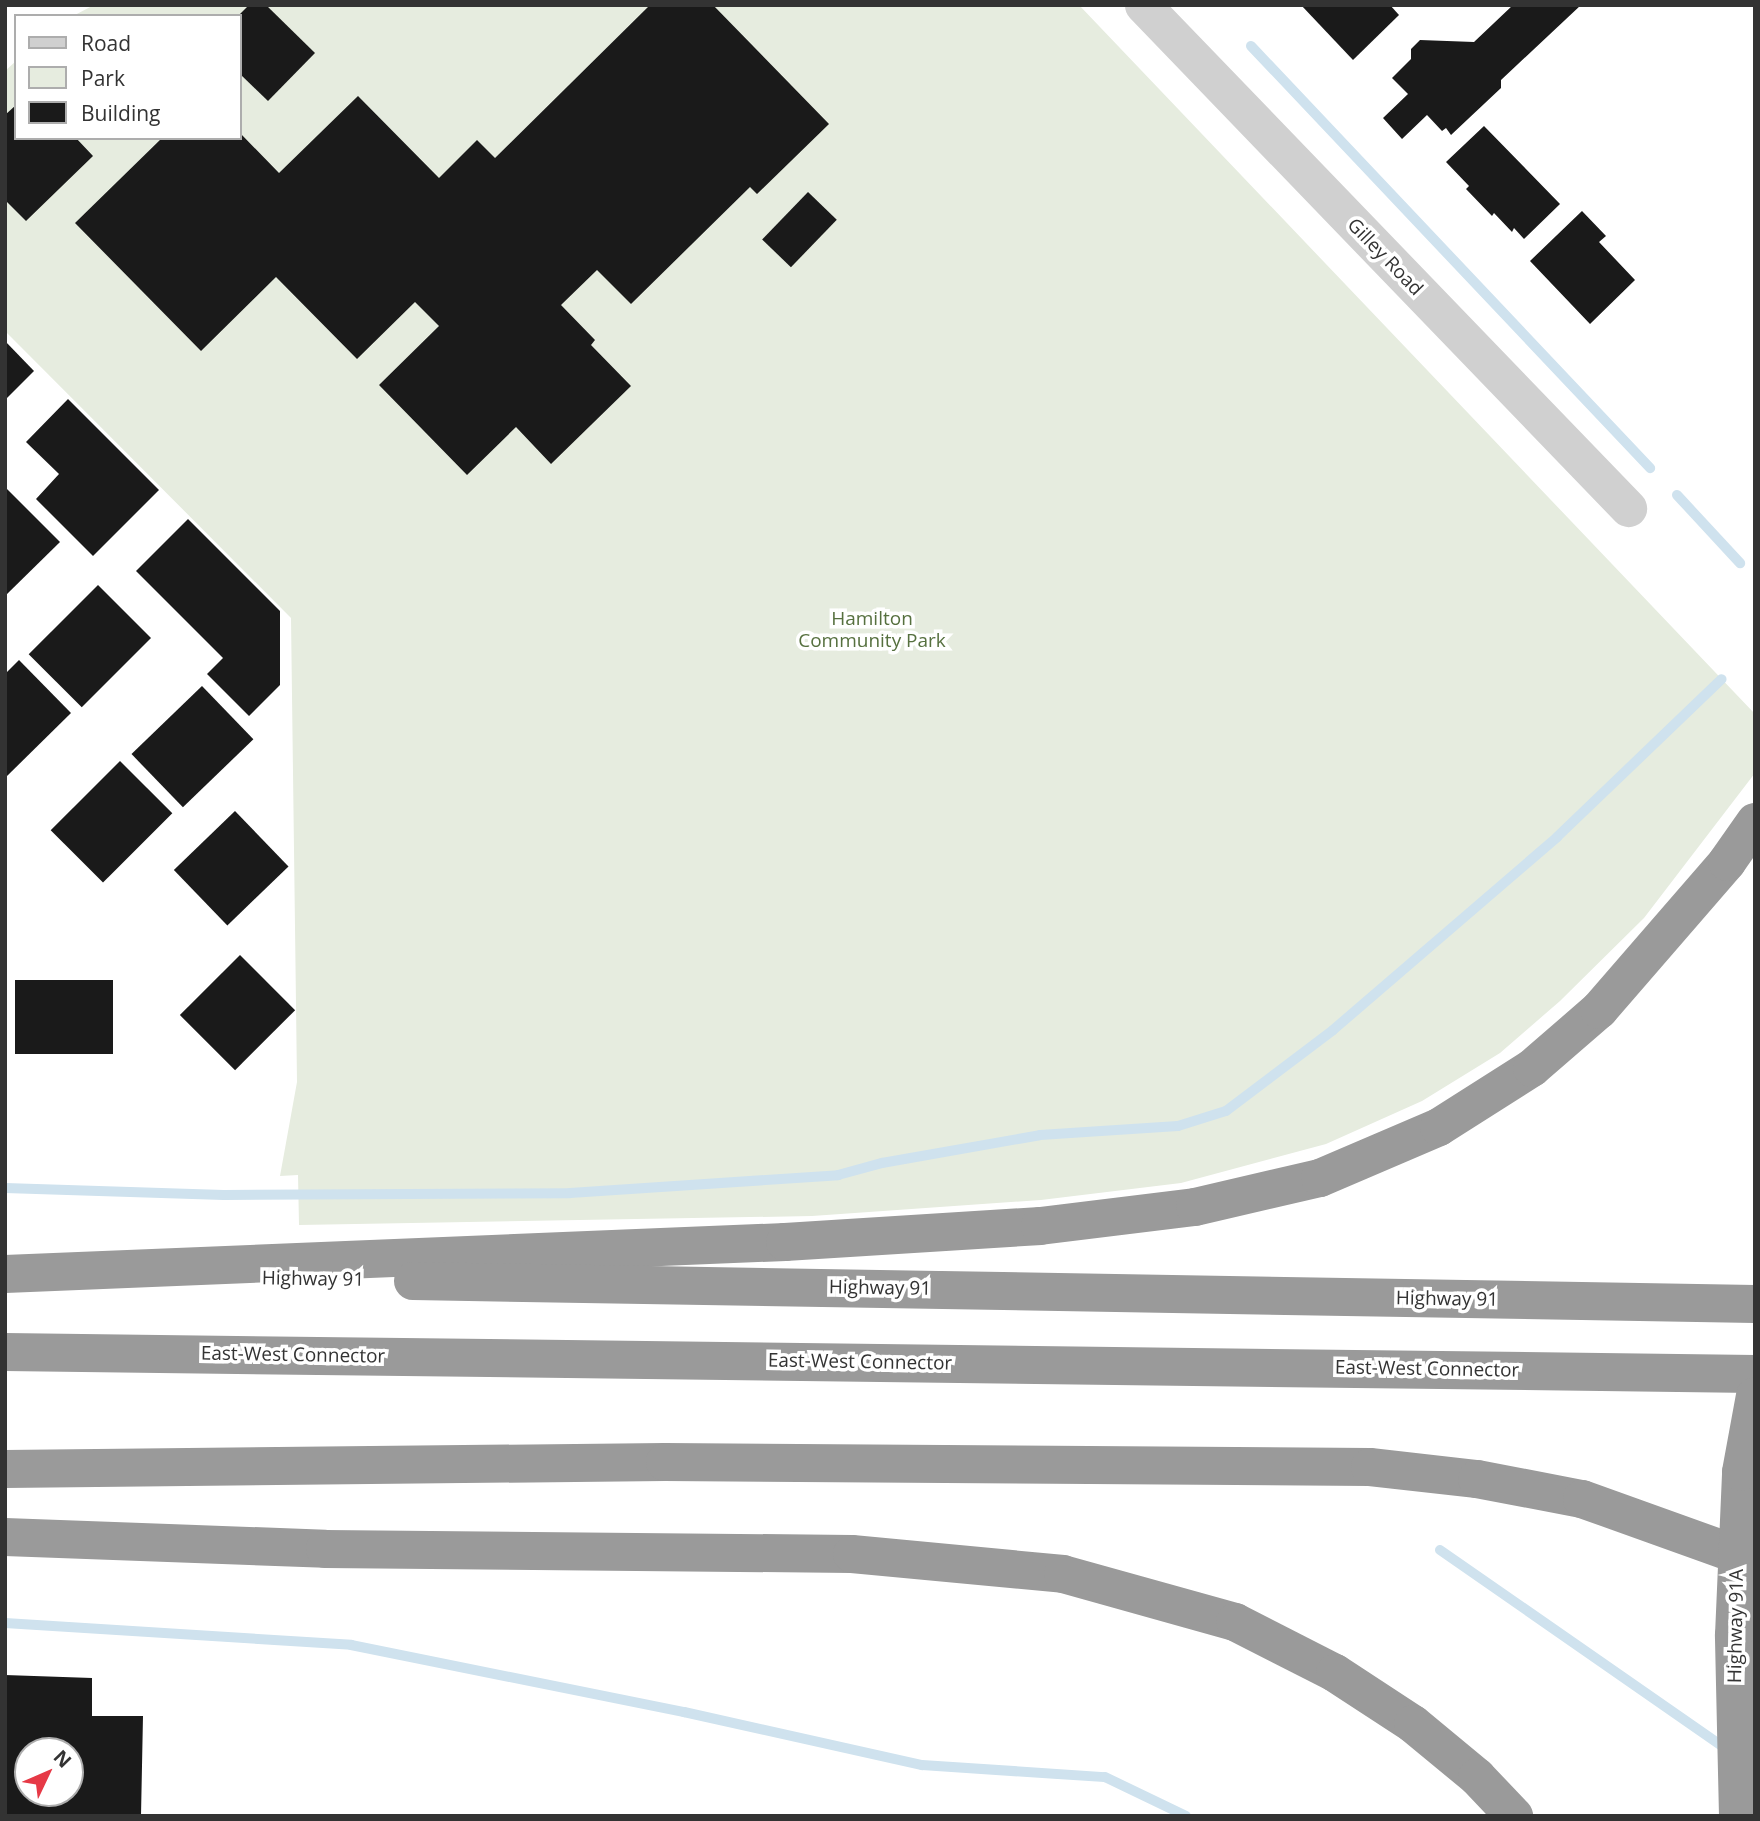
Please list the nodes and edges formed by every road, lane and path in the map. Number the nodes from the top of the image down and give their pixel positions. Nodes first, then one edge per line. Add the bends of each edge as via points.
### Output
1 (1143, 5) edge
2 (1628, 508) dead end
3 (1755, 822) edge
4 (5, 1274) edge
5 (1755, 1304) edge
6 (5, 1352) edge
7 (1755, 1374) edge
8 (1755, 1396) edge
9 (5, 1469) edge
10 (5, 1537) edge
11 (1755, 1561) edge
12 (1514, 1816) edge
13 (1738, 1816) edge

1 - 2 street, Gilley Road
3 - 4 highway via 1727,862 1600,1010 1532,1068 1439,1127 1320,1178 1195,1207 1040,1226 785,1242
4 - 5 highway, Highway 91
6 - 7 highway, East-West Connector
8 - 13 highway, Highway 91A via 1741,1472 1734,1621
9 - 11 highway via 651,1462 1370,1467 1477,1479 1582,1499
10 - 12 highway via 326,1549 852,1554 1063,1574 1234,1622 1335,1673 1413,1724 1477,1777

